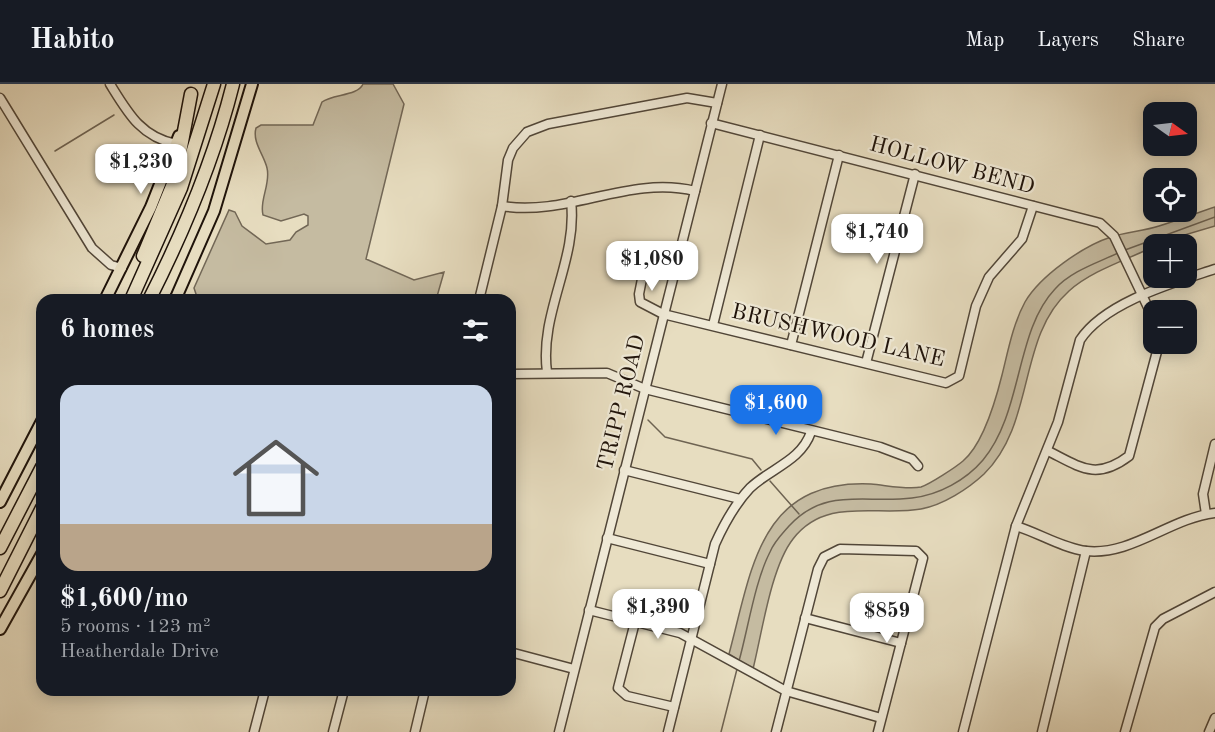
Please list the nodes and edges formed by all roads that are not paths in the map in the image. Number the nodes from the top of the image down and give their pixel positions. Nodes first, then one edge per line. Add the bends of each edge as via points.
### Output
1 (110, 84) edge
2 (214, 84) edge
3 (233, 84) edge
4 (252, 84) edge
5 (722, 84) edge
6 (192, 89) edge
7 (0, 98) edge
8 (717, 103) junction
9 (711, 123) junction
10 (760, 135) junction
11 (176, 144) junction
12 (839, 155) junction
13 (915, 174) junction
14 (694, 191) junction
15 (571, 201) junction
16 (502, 206) junction
17 (1033, 206) junction
18 (122, 268) junction
19 (644, 269) dead end
20 (1215, 269) edge
21 (108, 294) edge
22 (126, 294) edge
23 (134, 294) edge
24 (151, 294) edge
25 (178, 294) edge
26 (480, 294) edge
27 (1143, 297) junction
28 (1144, 300) edge
29 (663, 314) junction
30 (713, 325) junction
31 (791, 345) junction
32 (1156, 354) edge
33 (866, 363) junction
34 (547, 372) junction
35 (516, 374) edge
36 (645, 389) junction
37 (811, 432) junction
38 (36, 433) edge
39 (1215, 444) edge
40 (1048, 451) junction
41 (918, 466) dead end
42 (624, 470) junction
43 (36, 479) edge
44 (740, 499) junction
45 (0, 502) edge
46 (1211, 514) edge
47 (36, 520) edge
48 (1016, 526) junction
49 (607, 538) junction
50 (1, 546) edge
51 (1086, 551) junction
52 (710, 564) junction
53 (36, 565) edge
54 (0, 591) edge
55 (1215, 592) edge
56 (589, 610) junction
57 (805, 618) junction
58 (635, 622) junction
59 (0, 629) edge
60 (692, 639) junction
61 (901, 643) junction
62 (516, 654) edge
63 (574, 669) junction
64 (786, 691) junction
65 (263, 696) edge
66 (342, 696) edge
67 (424, 696) edge
68 (674, 707) junction
69 (881, 718) junction
70 (1215, 718) edge
71 (254, 732) edge
72 (333, 732) edge
73 (415, 732) edge
74 (559, 732) edge
75 (668, 732) edge
76 (776, 732) edge
77 (878, 732) edge
78 (963, 732) edge
79 (1042, 732) edge
80 (1125, 732) edge
81 (1209, 732) edge

1 - 11 street via 139,127 157,139
2 - 23 highway via 182,188
3 - 24 highway via 191,211
4 - 25 main road via 214,211
5 - 8 street, TRIPP ROAD
6 - 11 main road
6 - 22 highway via 174,184
7 - 18 street via 92,248 111,265
8 - 9 street, TRIPP ROAD
8 - 16 street via 687,98 548,124 527,132 508,160
9 - 10 street, HOLLOW BEND
9 - 14 street, TRIPP ROAD
10 - 12 street, HOLLOW BEND
10 - 30 street
11 - 18 main road via 165,178
12 - 13 street, HOLLOW BEND
12 - 31 street
13 - 17 street, HOLLOW BEND
13 - 33 street
14 - 15 street via 661,185
14 - 29 street, TRIPP ROAD
15 - 16 street via 531,208
15 - 34 street via 572,235 545,336
16 - 26 street
17 - 27 street, HOLLOW BEND via 1100,223 1110,231
17 - 33 street, BRUSHWOOD LANE via 1022,239 989,278 976,306 959,376 946,383
18 - 21 main road
19 - 29 street via 640,302
20 - 27 street
27 - 28 street, HOLLOW BEND
27 - 40 street via 1096,321 1080,340
29 - 30 street, BRUSHWOOD LANE
29 - 36 street, TRIPP ROAD
30 - 31 street, BRUSHWOOD LANE
31 - 33 street, BRUSHWOOD LANE
32 - 40 street via 1129,456 1096,472
34 - 35 street
34 - 36 street via 607,373
36 - 37 street
36 - 42 street, TRIPP ROAD
37 - 41 street via 880,447 912,459
37 - 44 street via 800,452
38 - 45 main road
39 - 46 street via 1203,494
40 - 48 street
42 - 44 street
42 - 49 street, TRIPP ROAD
43 - 50 highway
44 - 52 street via 724,525
46 - 51 street via 1168,526 1125,546
47 - 54 highway
48 - 51 street
48 - 78 street
49 - 52 street
49 - 56 street, TRIPP ROAD
51 - 79 street
52 - 60 street
53 - 59 main road
55 - 80 street via 1155,627
56 - 58 street
56 - 63 street, TRIPP ROAD
57 - 61 street
57 - 61 street via 819,566 831,551 919,552 922,555
57 - 64 street
58 - 60 street via 669,629
58 - 68 street via 618,688 627,696
60 - 64 street
60 - 68 street
61 - 69 street
62 - 63 street
63 - 74 street, TRIPP ROAD
64 - 69 street
64 - 76 street
65 - 71 street
66 - 72 street
67 - 73 street
68 - 75 street
69 - 77 street
70 - 81 street

